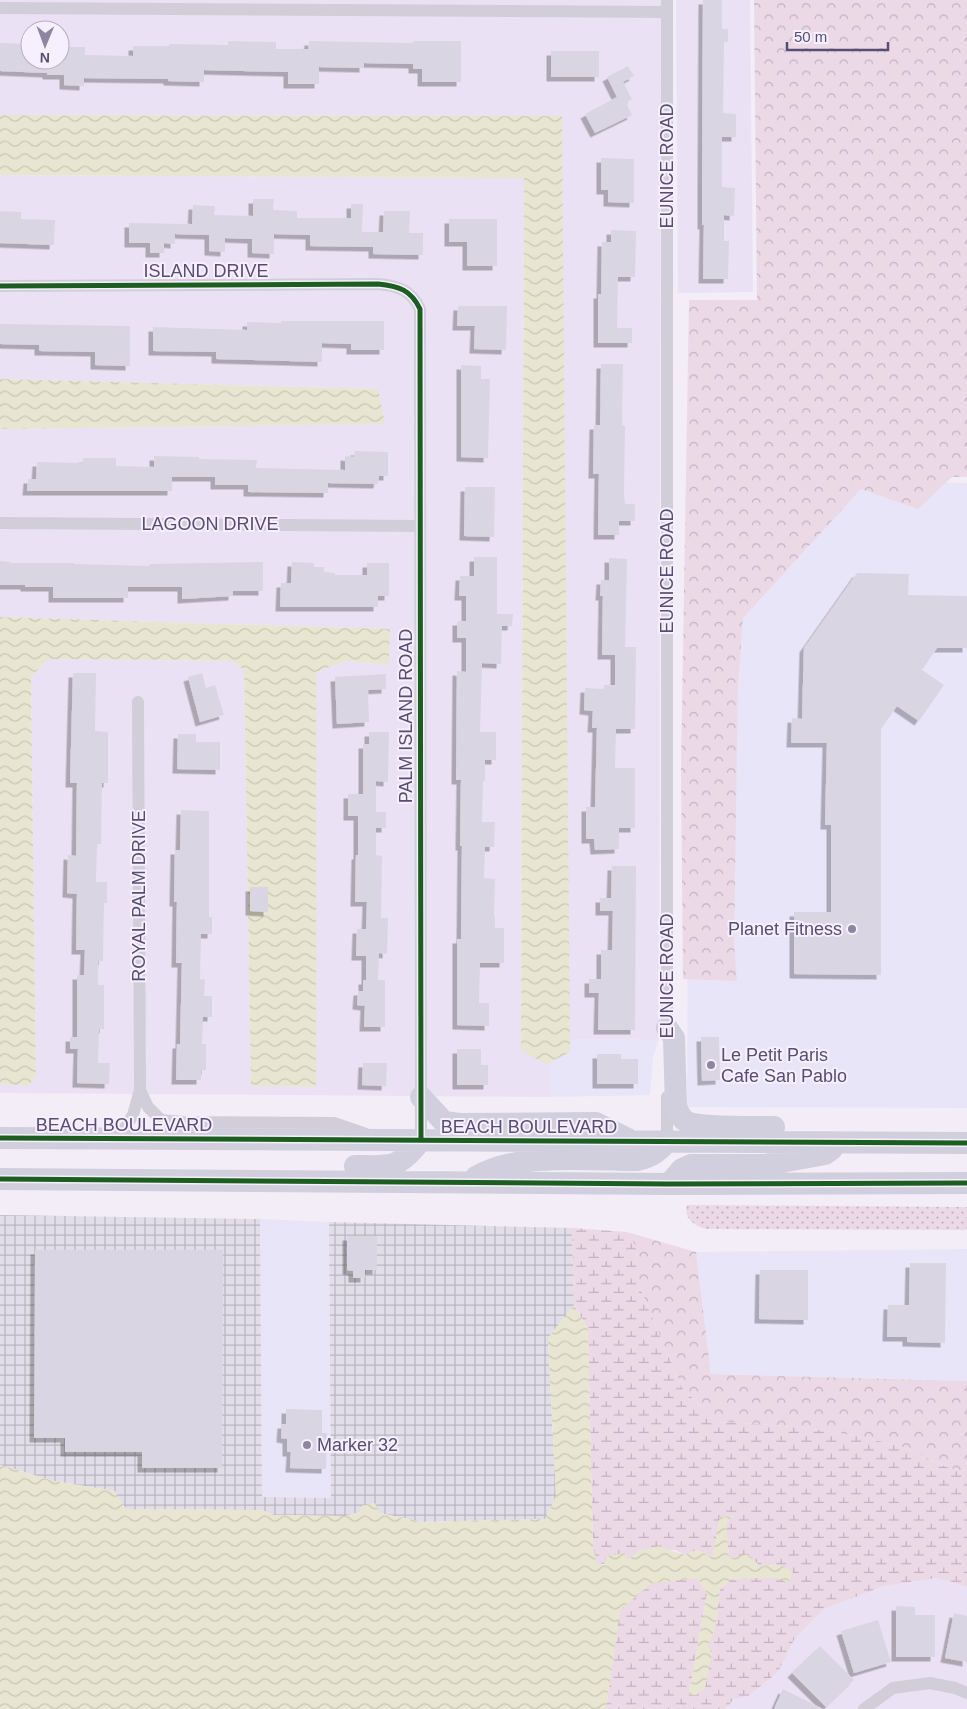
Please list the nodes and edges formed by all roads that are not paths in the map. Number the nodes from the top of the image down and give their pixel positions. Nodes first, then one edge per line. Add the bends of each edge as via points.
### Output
1 (666, 6) edge
2 (0, 8) edge
3 (0, 286) edge
4 (411, 294) joint
5 (0, 524) edge
6 (420, 526) junction
7 (138, 702) dead end
8 (667, 1028) junction
9 (140, 1090) junction
10 (421, 1097) junction
11 (0, 1138) edge
12 (95, 1138) junction
13 (118, 1139) junction
14 (384, 1140) junction
15 (421, 1140) junction
16 (633, 1141) junction
17 (667, 1142) junction
18 (795, 1142) junction
19 (838, 1142) junction
20 (967, 1143) edge
21 (0, 1153) edge
22 (967, 1169) edge
23 (0, 1179) edge
24 (198, 1180) junction
25 (468, 1182) junction
26 (838, 1183) junction
27 (669, 1184) junction
28 (967, 1184) edge
29 (967, 1694) edge
30 (864, 1709) edge

1 - 2 street
1 - 8 street, EUNICE ROAD
3 - 4 street, ISLAND DRIVE via 378,284 394,285
4 - 6 street, PALM ISLAND ROAD via 420,309
5 - 6 street, LAGOON DRIVE
6 - 10 street, PALM ISLAND ROAD
7 - 9 street, ROYAL PALM DRIVE
8 - 17 street, EUNICE ROAD
8 - 18 highway via 674,1038 676,1107 683,1120 703,1125 774,1127
9 - 13 street, ROYAL PALM DRIVE via 133,1114
9 - 14 street, ROYAL PALM DRIVE via 148,1107 161,1120 334,1123
10 - 15 street, PALM ISLAND ROAD
10 - 16 highway via 444,1122 596,1123
11 - 12 highway, BEACH BOULEVARD
12 - 13 highway, BEACH BOULEVARD
12 - 21 highway via 55,1154
13 - 14 highway, BEACH BOULEVARD
14 - 15 highway, BEACH BOULEVARD
15 - 16 highway, BEACH BOULEVARD
15 - 24 highway via 409,1156 396,1164 231,1165
16 - 17 highway, BEACH BOULEVARD
17 - 18 highway, BEACH BOULEVARD
17 - 25 highway via 648,1158 535,1160 486,1171
18 - 19 highway, BEACH BOULEVARD
19 - 20 highway, BEACH BOULEVARD
19 - 27 highway via 825,1154 765,1165 692,1164 682,1169
22 - 26 highway via 887,1168
23 - 24 highway
24 - 25 highway
25 - 27 highway
26 - 27 highway
26 - 28 highway
29 - 30 street via 930,1683 893,1688

